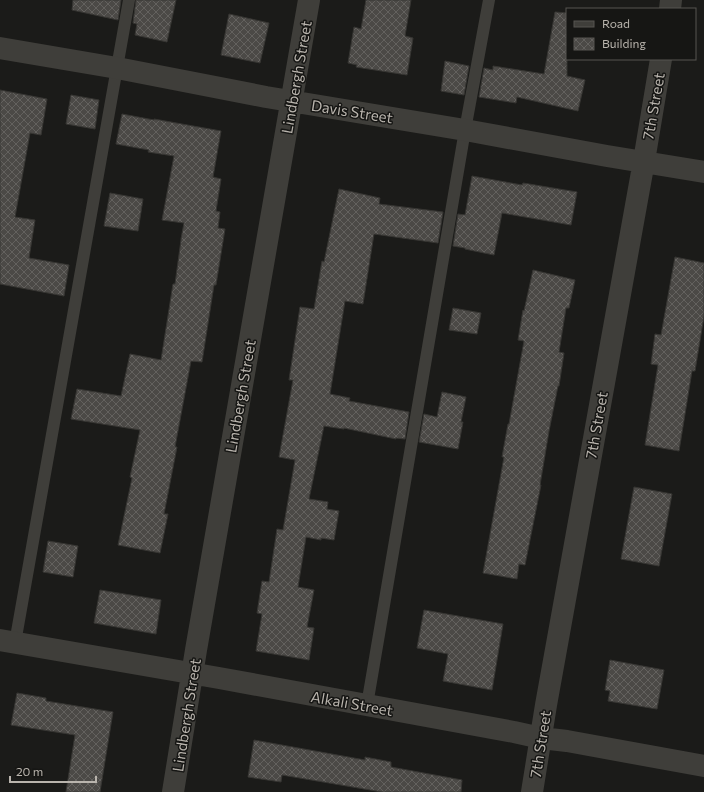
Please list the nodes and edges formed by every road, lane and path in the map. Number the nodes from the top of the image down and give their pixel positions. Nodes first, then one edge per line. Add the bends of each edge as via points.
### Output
1 (128, 0) edge
2 (309, 0) edge
3 (488, 0) edge
4 (0, 48) edge
5 (661, 60) edge
6 (117, 68) junction
7 (291, 101) junction
8 (465, 130) junction
9 (644, 161) junction
10 (704, 172) edge
11 (8, 641) edge
12 (192, 674) junction
13 (367, 705) junction
14 (541, 738) junction
15 (704, 766) edge
16 (173, 792) edge
17 (532, 792) edge

1 - 6 lane
2 - 7 street, Lindbergh Street
3 - 8 lane
4 - 6 street, Davis Street
5 - 9 street, 7th Street
6 - 7 street, Davis Street
6 - 11 lane
7 - 8 street, Davis Street
7 - 12 street, Lindbergh Street
8 - 9 street, Davis Street
8 - 13 lane
9 - 10 street, Davis Street
9 - 14 street, 7th Street
11 - 12 street, Alkali Street
12 - 13 street, Alkali Street
12 - 16 street, Lindbergh Street
13 - 14 street, Alkali Street
14 - 15 street, Alkali Street
14 - 17 street, 7th Street

